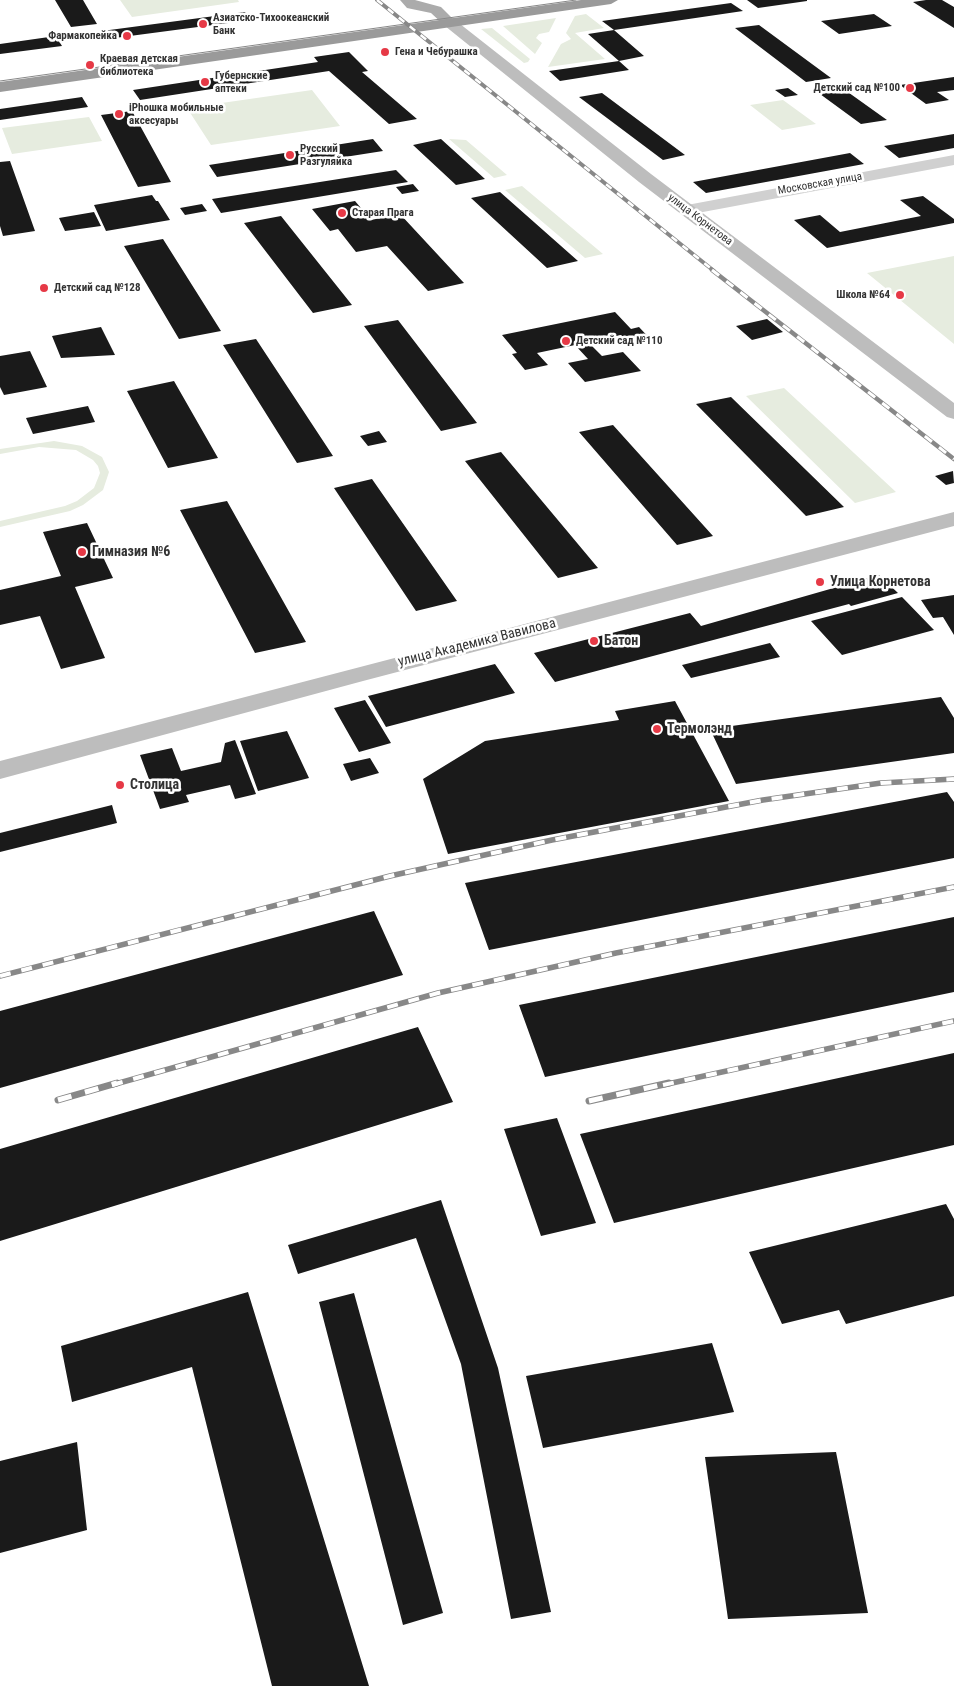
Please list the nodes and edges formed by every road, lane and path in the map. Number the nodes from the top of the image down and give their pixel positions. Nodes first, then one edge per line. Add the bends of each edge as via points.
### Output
1 (407, 0) edge
2 (510, 0) edge
3 (611, 0) edge
4 (435, 5) edge
5 (450, 23) junction
6 (0, 72) edge
7 (0, 88) edge
8 (954, 160) edge
9 (687, 210) junction
10 (954, 413) edge
11 (954, 519) edge
12 (0, 770) edge

1 - 4 main road via 412,5
2 - 4 highway
3 - 5 highway
4 - 5 main road
4 - 6 highway
5 - 7 highway
5 - 9 main road, улица Корнетова
8 - 9 street, Московская улица
9 - 10 main road, улица Корнетова
11 - 12 main road, улица Академика Вавилова

